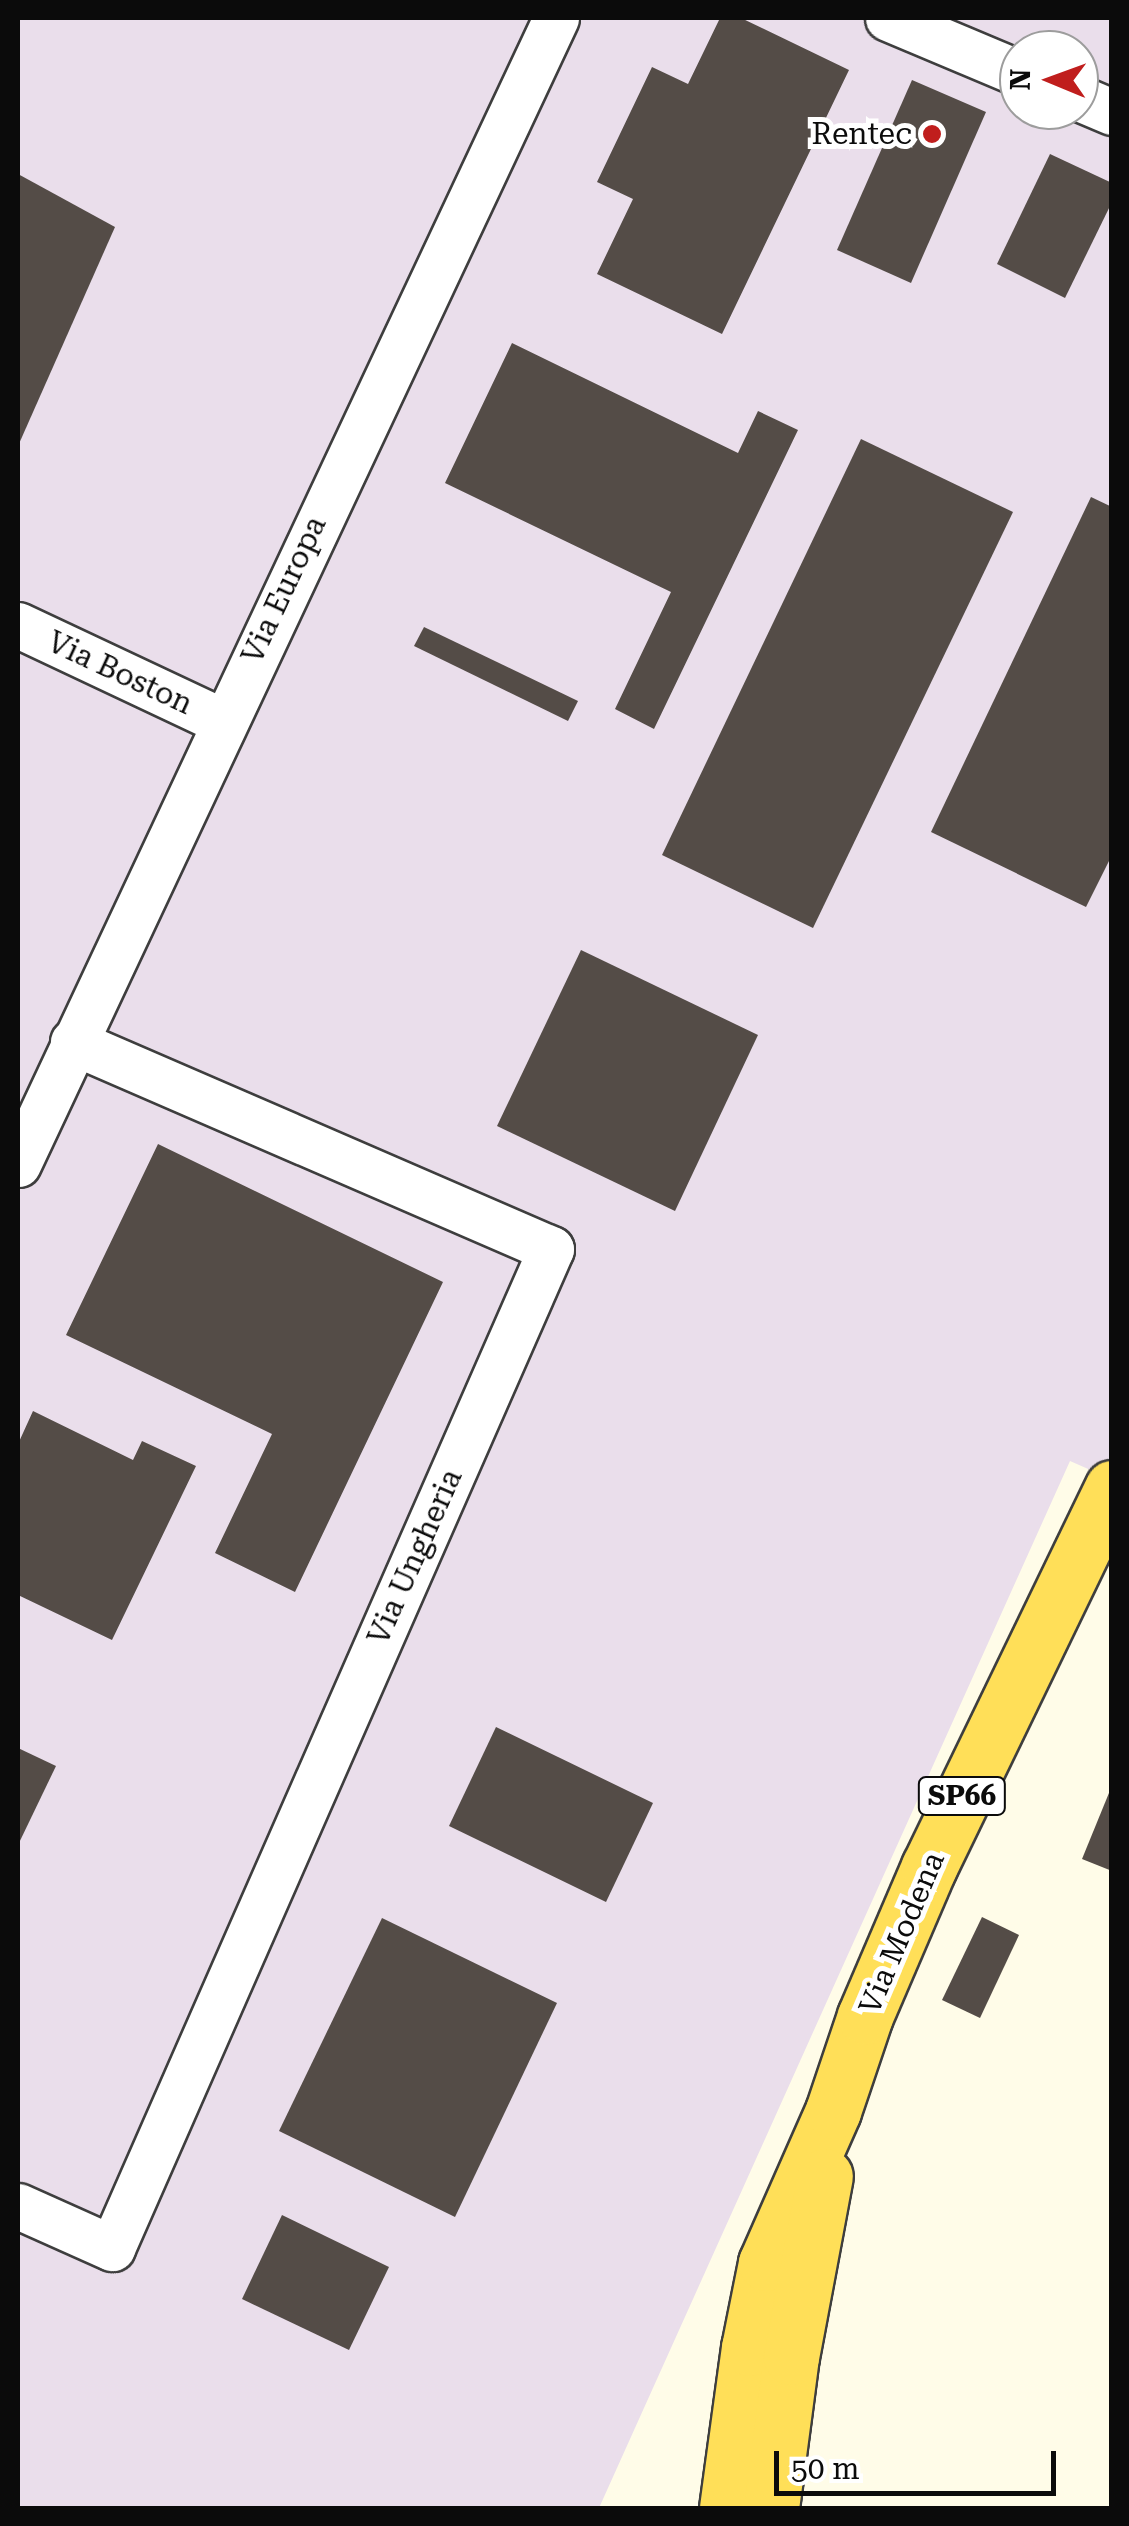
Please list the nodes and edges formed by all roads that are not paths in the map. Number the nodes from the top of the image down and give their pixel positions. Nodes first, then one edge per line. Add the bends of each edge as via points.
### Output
1 (556, 18) edge
2 (888, 18) edge
3 (999, 65) edge
4 (18, 625) edge
5 (222, 721) junction
6 (74, 1042) junction
7 (18, 1164) edge
8 (1112, 1488) edge
9 (833, 2111) junction
10 (18, 2206) edge
11 (727, 2508) edge
12 (771, 2508) edge

1 - 5 street, Via Europa
2 - 3 street
4 - 5 street, Via Boston
5 - 6 street, Via Europa
6 - 7 street, Via Europa
6 - 10 street, Via Ungheria via 550,1248 112,2248
8 - 9 main road, Via Modena / SP66 via 914,1900
9 - 11 main road, Via Modena / SP66 via 766,2263
9 - 12 main road, Via Modena / SP66

